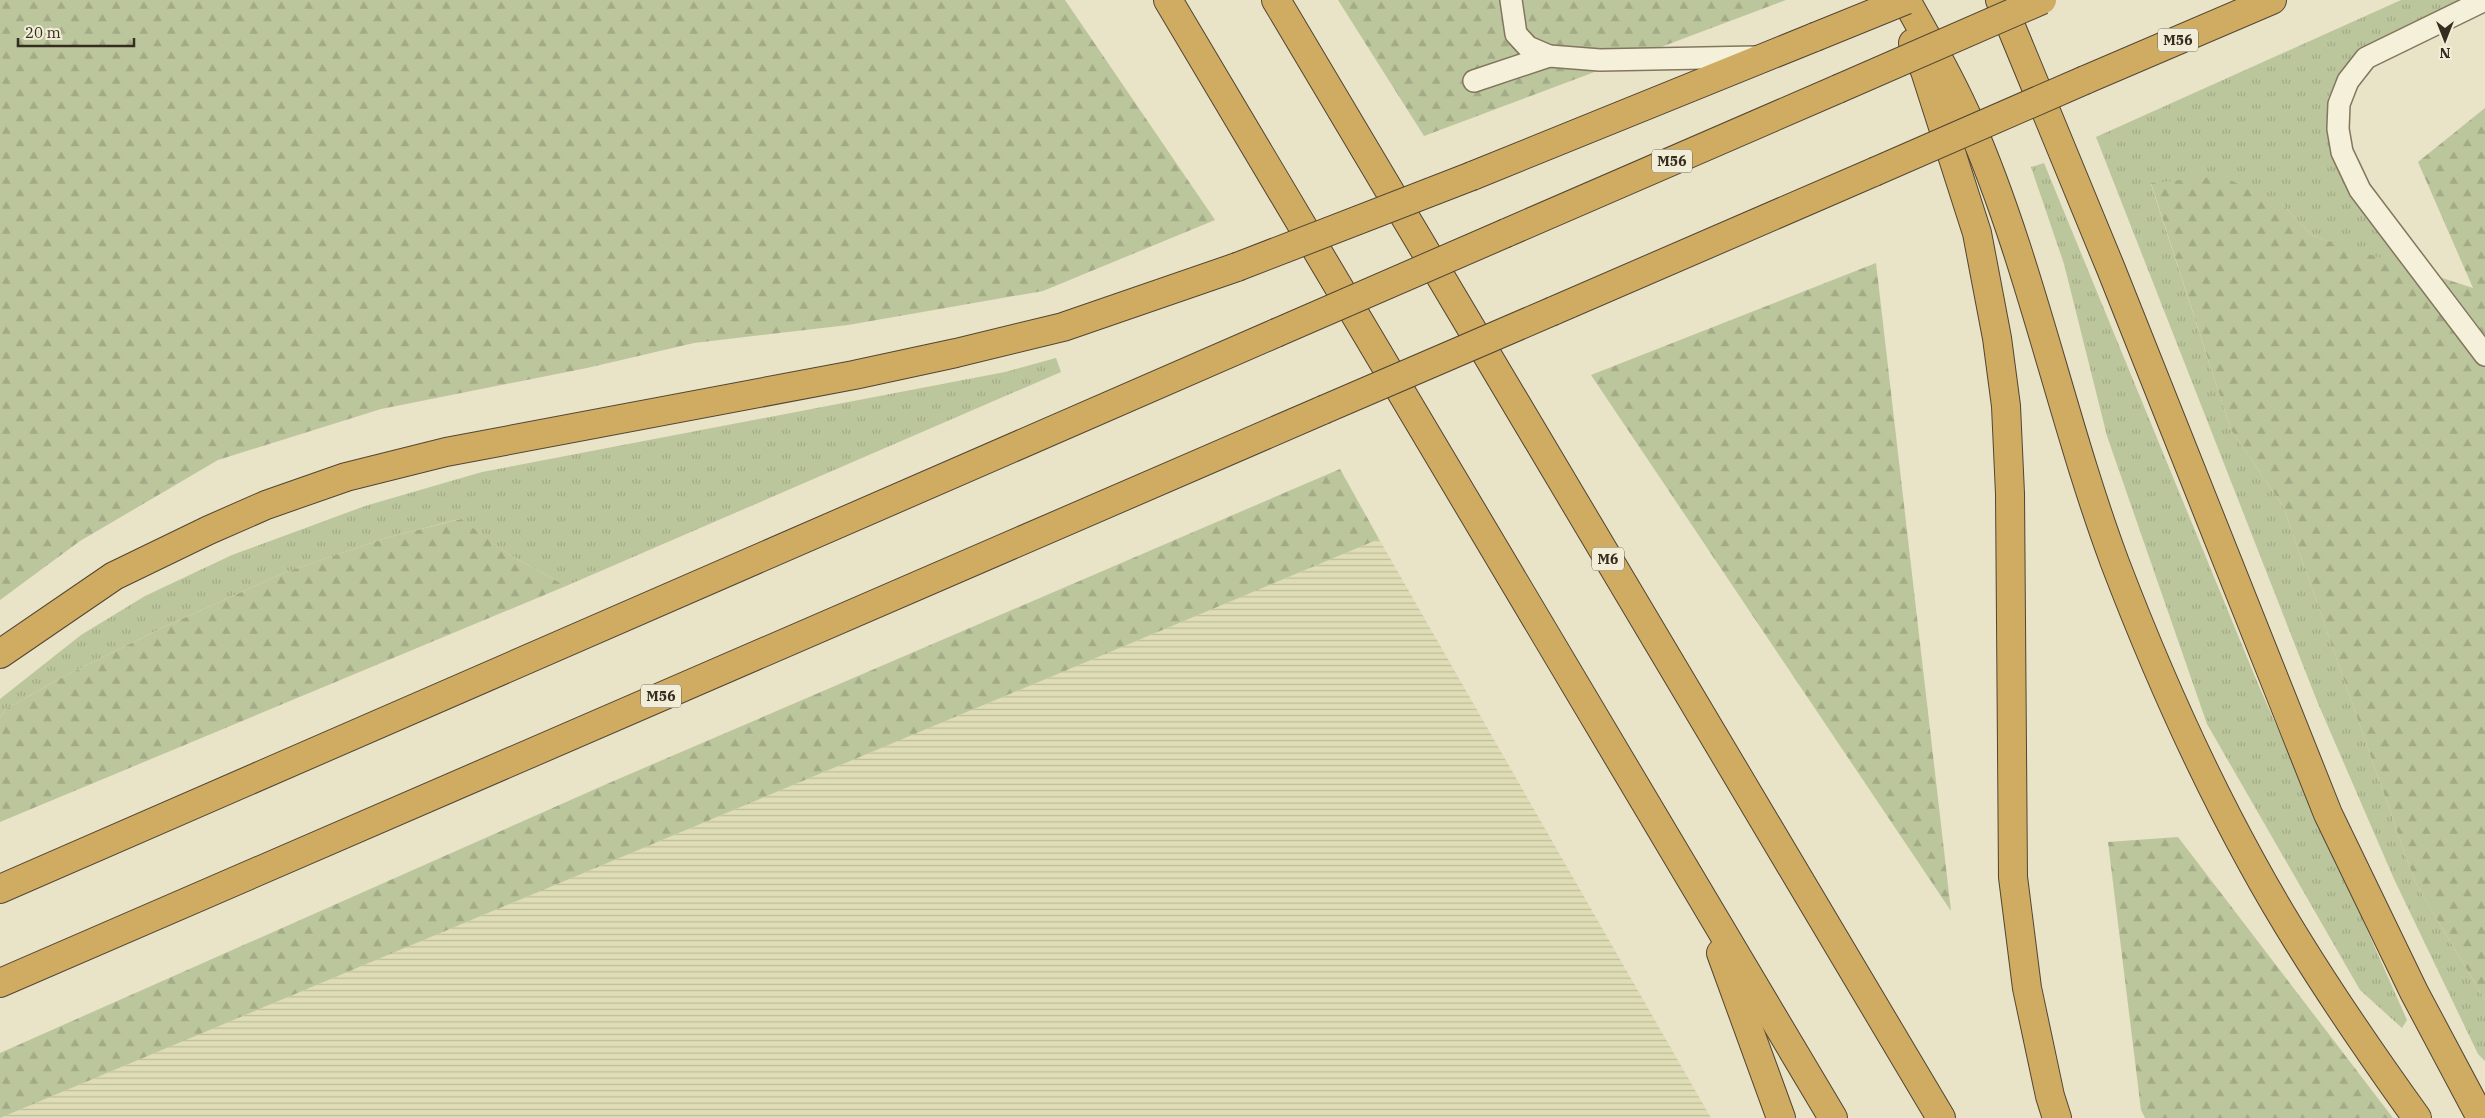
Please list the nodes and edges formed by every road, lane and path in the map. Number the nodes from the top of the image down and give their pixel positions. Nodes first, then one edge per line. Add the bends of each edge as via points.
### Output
1 (1168, 0) edge
2 (1276, 0) edge
3 (1511, 0) edge
4 (1895, 0) edge
5 (1906, 0) edge
6 (2000, 0) edge
7 (2042, 0) edge
8 (2272, 0) edge
9 (2485, 0) edge
10 (1288, 12) edge
11 (1549, 56) junction
12 (1768, 56) junction
13 (1474, 81) dead end
14 (2485, 355) edge
15 (0, 654) edge
16 (0, 889) edge
17 (1698, 890) junction
18 (0, 983) edge
19 (1781, 1118) edge
20 (1833, 1118) edge
21 (1941, 1118) edge
22 (2057, 1118) edge
23 (2417, 1118) edge
24 (2481, 1118) edge

1 - 17 highway
2 - 10 highway, M6
3 - 11 lane via 1516,34 1528,47
4 - 22 highway via 1925,71 1977,233 1998,338 2006,406 2010,494 2013,877 2027,988
5 - 12 highway, bridge
5 - 23 highway via 1944,66 1970,123 2011,233 2079,457 2116,563 2168,692 2252,863 2309,959
6 - 24 highway via 2111,268 2328,814 2414,992
7 - 16 highway, M56, bridge
8 - 18 highway, M56, bridge
9 - 14 lane via 2366,58 2348,81 2339,104 2338,129 2342,152 2360,190
10 - 21 highway, M6
11 - 12 lane via 1600,60
11 - 13 lane
12 - 15 highway, bridge via 1236,267 1063,327 844,377 456,450 346,478 266,504 114,576
17 - 19 highway
17 - 20 highway

